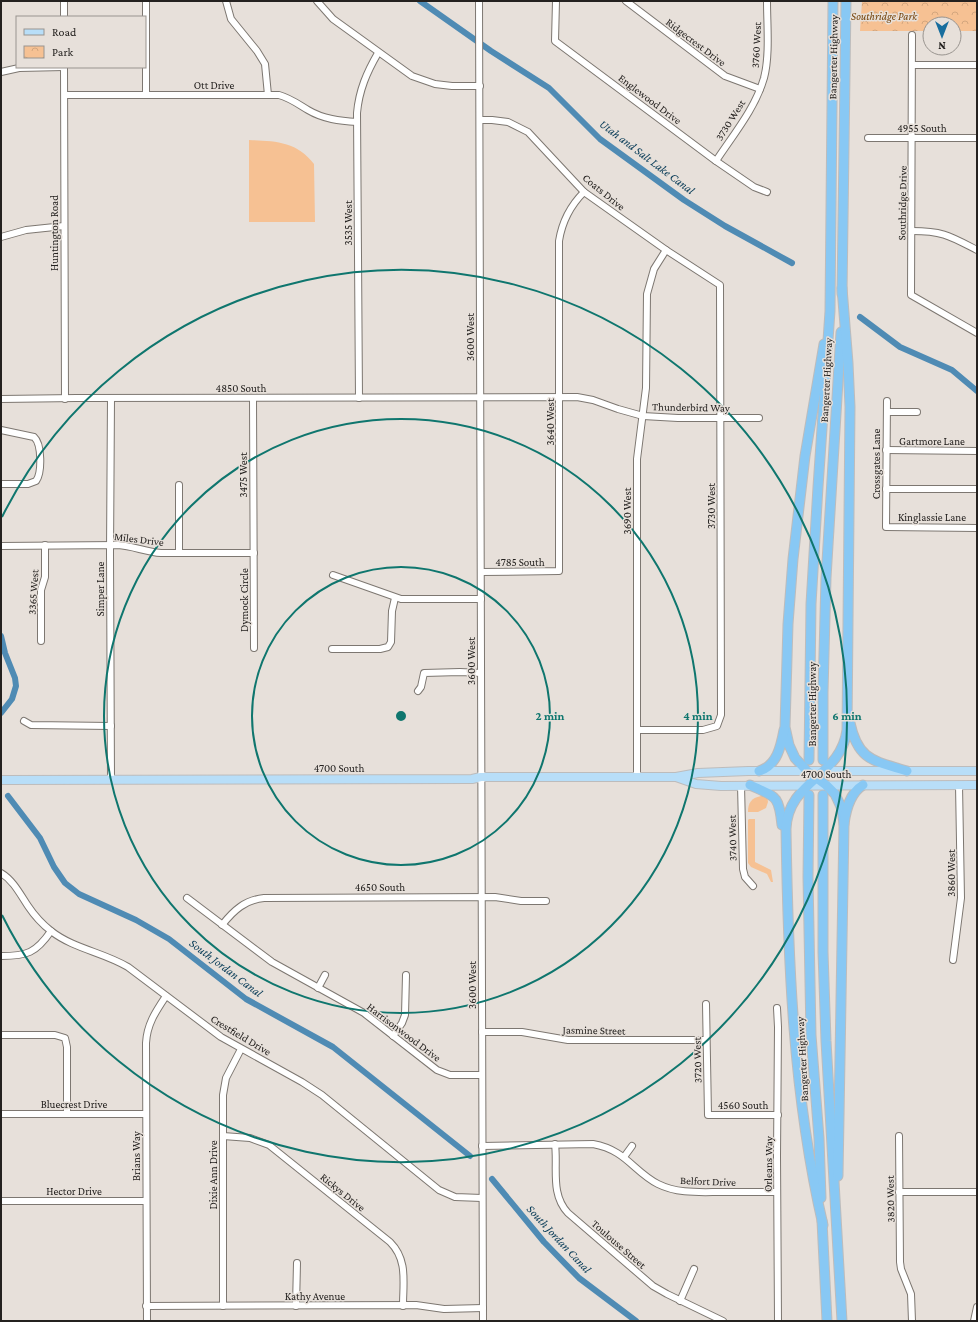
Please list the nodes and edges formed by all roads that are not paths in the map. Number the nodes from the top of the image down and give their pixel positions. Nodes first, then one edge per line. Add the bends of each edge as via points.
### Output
1 (64, 1) edge
2 (146, 1) edge
3 (226, 1) edge
4 (317, 1) edge
5 (479, 1) edge
6 (556, 1) edge
7 (626, 1) edge
8 (767, 1) edge
9 (832, 1) edge
10 (846, 1) edge
11 (64, 16) edge
12 (912, 35) dead end
13 (378, 53) junction
14 (912, 65) junction
15 (977, 65) edge
16 (19, 68) edge
17 (64, 68) edge
18 (1, 72) edge
19 (480, 86) junction
20 (760, 89) junction
21 (64, 95) junction
22 (146, 95) junction
23 (268, 95) junction
24 (480, 120) junction
25 (357, 122) junction
26 (868, 138) dead end
27 (912, 138) junction
28 (977, 138) edge
29 (716, 160) junction
30 (584, 192) junction
31 (768, 192) dead end
32 (64, 226) junction
33 (912, 231) junction
34 (1, 237) edge
35 (666, 250) junction
36 (977, 250) edge
37 (720, 285) joint
38 (842, 288) junction
39 (830, 311) junction
40 (977, 333) edge
41 (560, 397) junction
42 (111, 398) junction
43 (253, 398) junction
44 (359, 398) junction
45 (480, 398) junction
46 (1, 399) edge
47 (65, 399) junction
48 (887, 401) dead end
49 (887, 412) junction
50 (917, 412) dead end
51 (643, 416) junction
52 (720, 418) junction
53 (759, 418) dead end
54 (1, 430) edge
55 (886, 450) junction
56 (977, 451) edge
57 (1, 484) edge
58 (179, 485) dead end
59 (886, 489) junction
60 (977, 489) edge
61 (886, 527) joint
62 (977, 528) edge
63 (45, 545) junction
64 (110, 545) junction
65 (1, 546) edge
66 (179, 553) junction
67 (254, 553) junction
68 (559, 571) joint
69 (481, 572) junction
70 (332, 575) dead end
71 (395, 598) junction
72 (481, 599) junction
73 (41, 641) dead end
74 (254, 648) dead end
75 (332, 649) dead end
76 (481, 673) junction
77 (418, 691) dead end
78 (848, 710) junction
79 (24, 720) dead end
80 (785, 720) junction
81 (111, 726) junction
82 (638, 730) junction
83 (809, 760) dead end
84 (823, 760) dead end
85 (759, 771) junction
86 (807, 771) junction
87 (824, 771) junction
88 (907, 771) junction
89 (977, 771) edge
90 (481, 777) junction
91 (638, 777) junction
92 (676, 777) junction
93 (816, 778) junction
94 (1, 780) edge
95 (112, 780) junction
96 (745, 785) junction
97 (808, 785) junction
98 (826, 785) junction
99 (863, 785) junction
100 (959, 785) junction
101 (977, 785) edge
102 (809, 795) dead end
103 (823, 795) dead end
104 (844, 824) junction
105 (786, 846) junction
106 (1, 873) edge
107 (753, 886) dead end
108 (481, 897) junction
109 (187, 898) dead end
110 (546, 901) dead end
111 (222, 925) junction
112 (51, 931) junction
113 (1, 956) edge
114 (953, 960) dead end
115 (325, 975) dead end
116 (406, 975) dead end
117 (318, 988) junction
118 (166, 996) junction
119 (706, 1004) dead end
120 (777, 1008) dead end
121 (482, 1032) junction
122 (1, 1035) edge
123 (393, 1036) junction
124 (706, 1040) junction
125 (241, 1048) junction
126 (482, 1075) junction
127 (1, 1114) edge
128 (67, 1114) junction
129 (146, 1114) junction
130 (708, 1115) joint
131 (778, 1115) junction
132 (223, 1136) junction
133 (899, 1136) dead end
134 (555, 1144) junction
135 (482, 1146) junction
136 (632, 1146) dead end
137 (624, 1157) junction
138 (777, 1192) junction
139 (899, 1192) junction
140 (977, 1192) edge
141 (482, 1198) junction
142 (1, 1201) edge
143 (146, 1201) junction
144 (837, 1217) junction
145 (823, 1225) junction
146 (297, 1263) dead end
147 (694, 1269) dead end
148 (680, 1301) junction
149 (146, 1306) junction
150 (223, 1306) junction
151 (296, 1306) junction
152 (403, 1306) junction
153 (977, 1307) edge
154 (483, 1308) junction
155 (146, 1321) edge
156 (483, 1321) edge
157 (723, 1321) edge
158 (778, 1321) edge
159 (827, 1321) edge
160 (842, 1321) edge
161 (912, 1321) edge
162 (974, 1321) edge

1 - 11 street
2 - 22 street
3 - 23 street via 231,19 266,64
4 - 13 street via 333,19
5 - 19 street, 3600 West
6 - 29 street, Englewood Drive via 555,40
7 - 20 street, Ridgecrest Drive via 725,76
8 - 20 street, 3760 West via 766,62
9 - 39 highway, Bangerter Highway
10 - 38 highway, Bangerter Highway
12 - 14 street, Southridge Drive
13 - 19 street via 423,81 452,86
13 - 25 street, 3535 West via 362,87
14 - 15 street
14 - 27 street, Southridge Drive
16 - 18 street
17 - 21 street, Huntington Road
19 - 24 street, 3600 West
20 - 29 street, 3730 West via 747,114
21 - 22 street, Ott Drive
21 - 32 street, Huntington Road
22 - 23 street, Ott Drive
23 - 25 street, Ott Drive via 287,97 328,119
24 - 30 street, Coats Drive via 508,122 528,132
24 - 45 street, 3600 West
25 - 44 street, 3535 West
26 - 27 street, 4955 South
27 - 28 street, 4955 South
27 - 33 street, Southridge Drive
29 - 31 street, Englewood Drive via 754,187
30 - 35 street, Coats Drive
30 - 41 street, 3640 West via 569,210 559,241
32 - 34 street via 26,230
32 - 47 street, Huntington Road
33 - 36 street via 945,234
33 - 40 street, Southridge Drive via 911,296
35 - 37 street, Coats Drive
35 - 51 street, 3690 West via 654,269 647,294 647,378
37 - 52 street, 3730 West
38 - 78 highway via 850,407
38 - 84 highway, Bangerter Highway via 838,403 826,591
39 - 80 highway via 811,416 793,559
39 - 83 highway, Bangerter Highway via 811,604
41 - 45 street, Thunderbird Way
41 - 51 street, Thunderbird Way via 592,400
41 - 68 street, 3640 West
42 - 43 street, 4850 South
42 - 47 street, 4850 South
42 - 64 street, Simper Lane
43 - 44 street, 4850 South
43 - 67 street, 3475 West
44 - 45 street, 4850 South
45 - 69 street, 3600 West
46 - 47 street, 4850 South
48 - 49 street, Crossgates Lane
49 - 50 street
49 - 55 street, Crossgates Lane
51 - 52 street, Thunderbird Way
51 - 82 street, 3690 West via 637,459
52 - 53 street, Thunderbird Way
52 - 82 street, 3730 West via 721,715 717,726 703,730
54 - 57 street via 30,435 37,439 39,447 39,478 36,482
55 - 56 street, Gartmore Lane
55 - 59 street, Crossgates Lane
58 - 66 street
59 - 60 street
59 - 61 street, Crossgates Lane
61 - 62 street, Kinglassie Lane
63 - 64 street, Miles Drive
63 - 65 street, Miles Drive
63 - 73 street, 3365 West via 45,577 41,590
64 - 66 street, Miles Drive via 132,546 153,553
64 - 81 street, Simper Lane
66 - 67 street, Miles Drive
67 - 74 street, Dymock Circle
68 - 69 street, 4785 South
69 - 72 street, 3600 West
70 - 71 street
71 - 72 street
71 - 75 street via 391,642 388,647
72 - 76 street, 3600 West
76 - 77 street via 424,673
76 - 90 street, 3600 West
78 - 87 highway via 843,747
78 - 88 highway via 857,746 863,753 871,759
79 - 81 street via 32,725
80 - 85 highway via 781,744 774,761
80 - 86 highway via 787,739 792,752
81 - 95 street, Simper Lane
82 - 91 street, 3690 West
85 - 86 main road, 4700 South
85 - 92 main road, 4700 South via 698,773
86 - 87 main road, 4700 South
86 - 93 highway
87 - 88 main road, 4700 South
87 - 93 highway
88 - 89 main road, 4700 South
90 - 91 main road, 4700 South
90 - 95 main road, 4700 South
90 - 108 street, 3600 West
91 - 92 main road, 4700 South
92 - 96 main road, 4700 South via 703,785
93 - 97 highway
93 - 98 highway
94 - 95 main road, 4700 South
96 - 97 main road, 4700 South
96 - 105 highway via 772,795 779,804
96 - 107 street, 3740 West via 743,870 745,877
97 - 98 main road, 4700 South
97 - 105 highway via 797,796 788,812
98 - 99 main road, 4700 South
98 - 104 highway via 840,804
99 - 100 main road, 4700 South
99 - 104 highway via 853,795
100 - 101 main road, 4700 South
100 - 114 street, 3860 West via 961,898
102 - 145 highway, Bangerter Highway via 811,1035
103 - 144 highway via 826,1041
104 - 144 highway
105 - 145 highway via 794,1037 810,1164
106 - 112 street, Crestfield Drive
108 - 110 street, 4650 South
108 - 111 street, 4650 South via 264,898 243,904
108 - 121 street, 3600 West
109 - 111 street, Harrisonwood Drive
111 - 117 street, Harrisonwood Drive via 272,962
112 - 113 street via 33,951 18,956
112 - 118 street, Crestfield Drive via 73,945 121,963
115 - 117 street
116 - 123 street via 405,1015
117 - 123 street, Harrisonwood Drive via 364,1014
118 - 125 street, Crestfield Drive via 221,1037
118 - 129 street, Brians Way via 152,1017 147,1034
119 - 124 street, 3720 West
120 - 131 street, Orleans Way
121 - 124 street, Jasmine Street via 522,1032 568,1040
121 - 126 street, 3600 West
122 - 128 street via 55,1034 64,1038 67,1047
123 - 126 street, Harrisonwood Drive via 441,1072
124 - 130 street, 3720 West
125 - 132 street, Dixie Ann Drive via 224,1084
125 - 141 street, Crestfield Drive via 322,1095 439,1190 455,1197
126 - 135 street, 3600 West
127 - 128 street, Bluecrest Drive
128 - 129 street, Bluecrest Drive
129 - 143 street, Brians Way
130 - 131 street, 4560 South
131 - 138 street, Orleans Way
132 - 150 street, Dixie Ann Drive
132 - 152 street, Rickys Drive via 250,1138 269,1145 390,1242 398,1252 402,1264
133 - 139 street, 3820 West
134 - 135 street, Belfort Drive
134 - 137 street, Belfort Drive via 599,1145
134 - 148 street, Toulouse Street via 557,1191 565,1210 641,1276
135 - 141 street, 3600 West
136 - 137 street
137 - 138 street, Belfort Drive via 653,1181 678,1191
138 - 158 street, Orleans Way
139 - 140 street
139 - 161 street, 3820 West via 900,1262 911,1294
141 - 154 street, 3600 West
142 - 143 street, Hector Drive
143 - 149 street, Brians Way
144 - 160 highway
145 - 159 highway, Bangerter Highway
146 - 151 street
147 - 148 street
148 - 157 street, Toulouse Street
149 - 150 street, Kathy Avenue
149 - 155 street, Brians Way
150 - 151 street, Kathy Avenue
151 - 152 street, Kathy Avenue
152 - 154 street, Kathy Avenue
153 - 162 street
154 - 156 street, 3600 West

